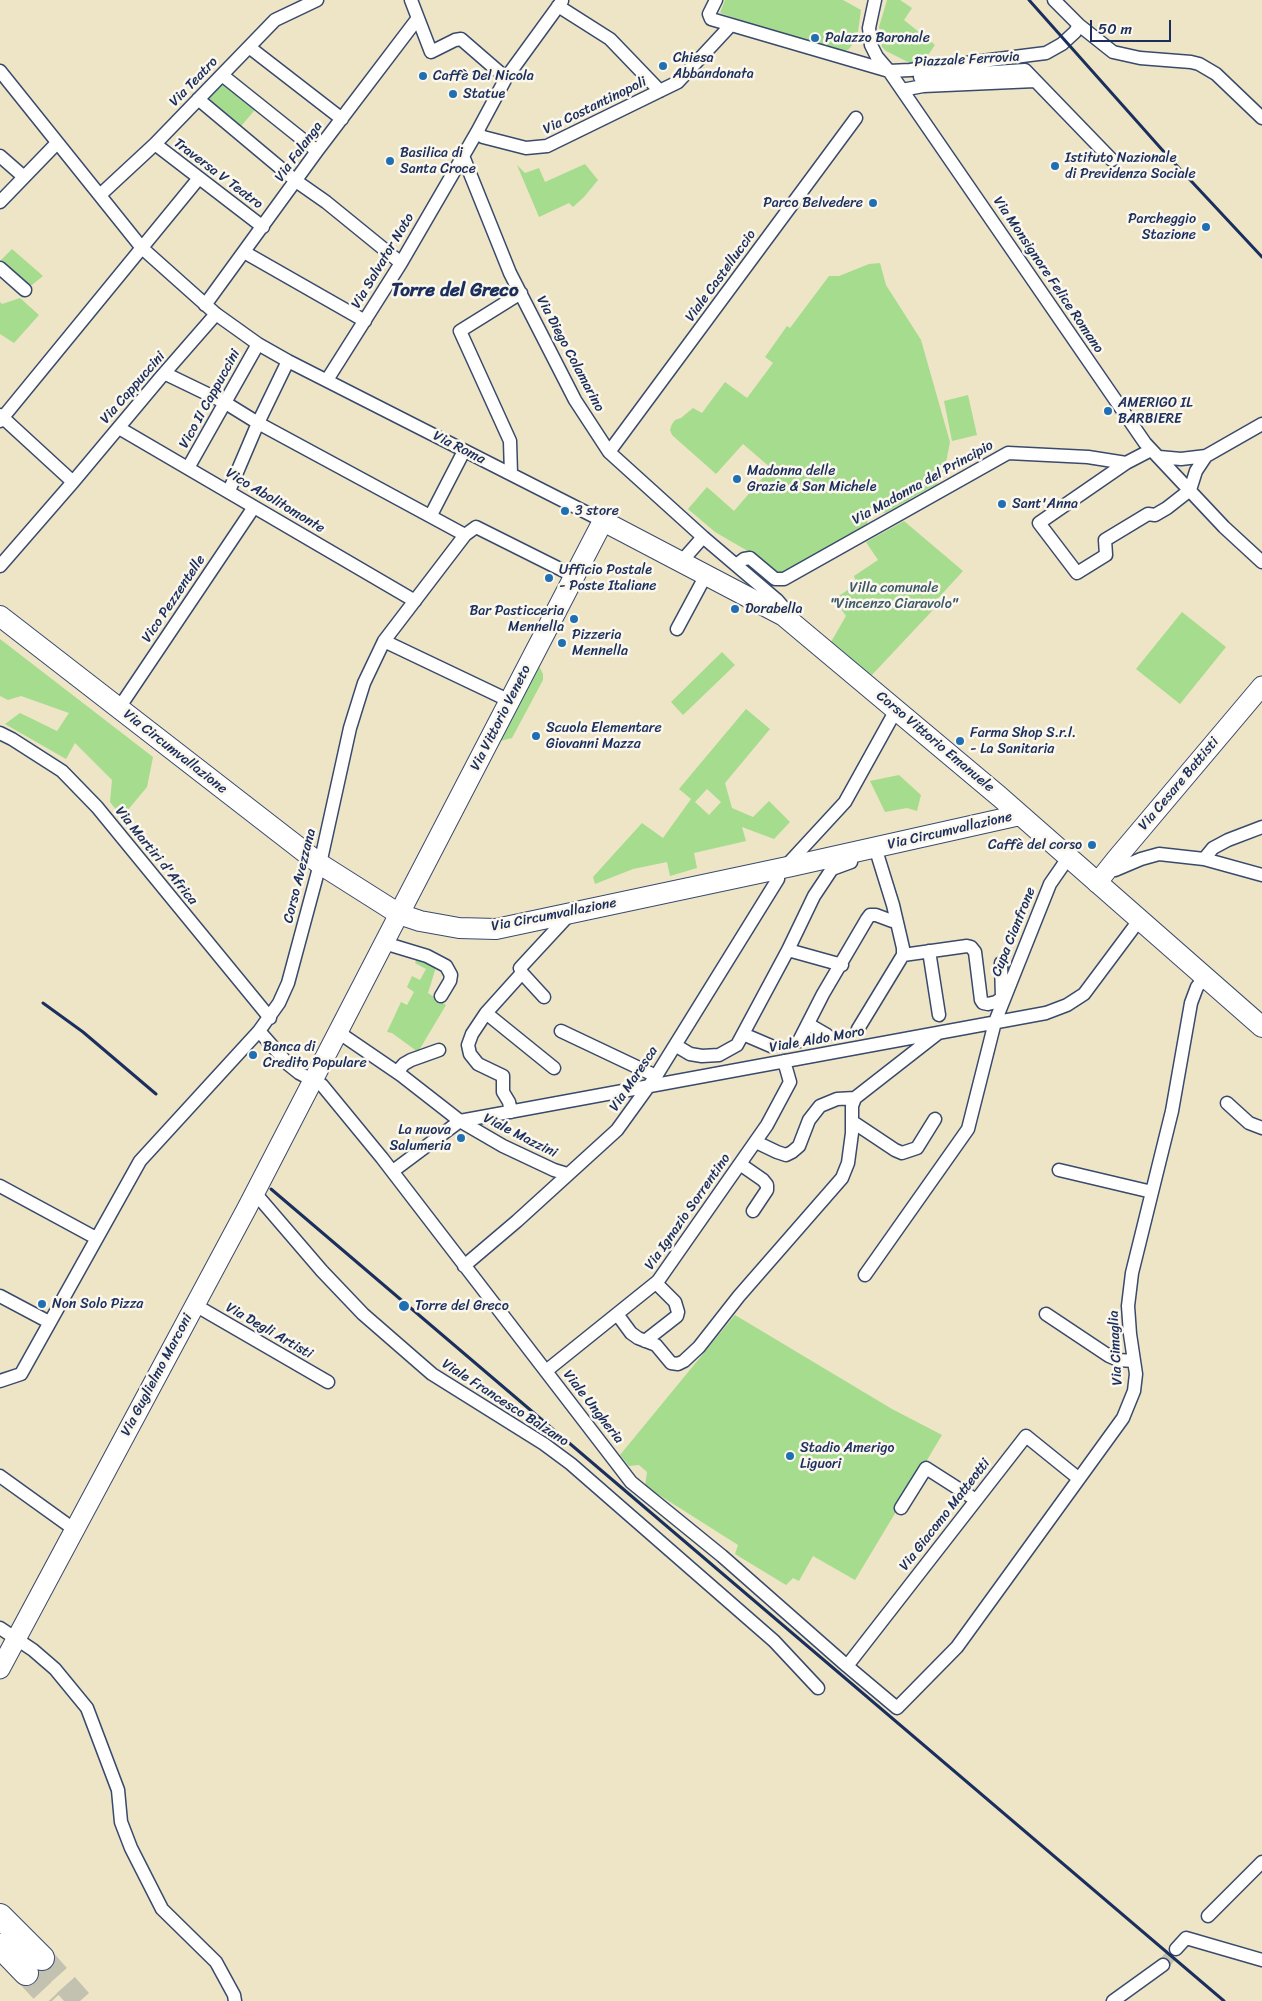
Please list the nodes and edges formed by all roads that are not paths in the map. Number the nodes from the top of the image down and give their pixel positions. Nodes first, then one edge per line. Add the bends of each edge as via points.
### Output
1 (317, 0) edge
2 (411, 0) edge
3 (716, 0) edge
4 (874, 0) edge
5 (1054, 0) edge
6 (560, 3) edge
7 (418, 18) junction
8 (731, 26) junction
9 (1077, 28) junction
10 (249, 47) junction
11 (0, 71) edge
12 (222, 75) junction
13 (506, 78) junction
14 (896, 80) junction
15 (660, 92) junction
16 (198, 99) junction
17 (856, 118) dead end
18 (1262, 118) edge
19 (342, 119) junction
20 (478, 132) junction
21 (57, 143) junction
22 (155, 144) junction
23 (317, 151) junction
24 (0, 156) edge
25 (463, 156) junction
26 (1112, 160) dead end
27 (24, 176) junction
28 (199, 178) junction
29 (296, 181) junction
30 (100, 195) junction
31 (0, 202) edge
32 (263, 227) junction
33 (142, 248) junction
34 (244, 252) junction
35 (401, 263) junction
36 (0, 268) edge
37 (25, 290) dead end
38 (521, 293) junction
39 (205, 305) junction
40 (216, 314) junction
41 (365, 321) junction
42 (258, 344) junction
43 (288, 361) junction
44 (166, 374) junction
45 (327, 380) junction
46 (224, 402) junction
47 (1, 418) edge
48 (258, 423) junction
49 (1262, 424) edge
50 (119, 428) junction
51 (464, 452) junction
52 (610, 452) junction
53 (1155, 453) junction
54 (1206, 456) junction
55 (1126, 463) junction
56 (188, 468) junction
57 (511, 474) junction
58 (73, 482) junction
59 (1190, 490) junction
60 (229, 492) junction
61 (254, 507) junction
62 (431, 515) junction
63 (603, 521) junction
64 (465, 535) junction
65 (703, 537) junction
66 (682, 562) junction
67 (1262, 562) edge
68 (736, 565) junction
69 (0, 566) edge
70 (706, 575) junction
71 (574, 576) junction
72 (415, 601) junction
73 (0, 616) edge
74 (784, 616) junction
75 (677, 629) dead end
76 (384, 641) junction
77 (1262, 686) edge
78 (510, 701) junction
79 (119, 708) junction
80 (896, 710) junction
81 (0, 733) edge
82 (1020, 815) junction
83 (1262, 828) edge
84 (877, 852) junction
85 (1068, 858) junction
86 (1204, 858) junction
87 (320, 864) junction
88 (782, 868) junction
89 (1262, 875) edge
90 (1102, 877) junction
91 (571, 913) junction
92 (399, 914) junction
93 (1140, 920) junction
94 (892, 921) dead end
95 (384, 943) junction
96 (788, 950) junction
97 (929, 951) junction
98 (902, 955) junction
99 (1001, 963) dead end
100 (842, 965) junction
101 (522, 973) junction
102 (1205, 977) junction
103 (441, 996) dead end
104 (544, 997) dead end
105 (486, 1012) junction
106 (939, 1015) dead end
107 (270, 1018) junction
108 (995, 1022) junction
109 (808, 1024) junction
110 (1262, 1027) edge
111 (858, 1030) dead end
112 (259, 1031) junction
113 (561, 1031) dead end
114 (338, 1032) junction
115 (940, 1032) junction
116 (743, 1034) junction
117 (827, 1035) dead end
118 (799, 1041) dead end
119 (675, 1045) junction
120 (771, 1046) dead end
121 (439, 1050) dead end
122 (784, 1061) junction
123 (554, 1068) dead end
124 (397, 1072) junction
125 (312, 1079) junction
126 (653, 1081) junction
127 (854, 1098) junction
128 (1227, 1103) dead end
129 (511, 1112) junction
130 (935, 1119) dead end
131 (460, 1121) junction
132 (853, 1122) junction
133 (1262, 1128) edge
134 (756, 1142) junction
135 (740, 1164) junction
136 (1059, 1170) dead end
137 (393, 1171) junction
138 (567, 1174) junction
139 (0, 1186) edge
140 (1152, 1192) junction
141 (254, 1193) junction
142 (752, 1210) dead end
143 (96, 1238) junction
144 (464, 1266) junction
145 (865, 1275) dead end
146 (656, 1283) junction
147 (0, 1296) edge
148 (195, 1305) junction
149 (617, 1314) junction
150 (1046, 1314) dead end
151 (49, 1322) junction
152 (645, 1341) junction
153 (1134, 1361) junction
154 (546, 1372) junction
155 (0, 1382) edge
156 (328, 1382) dead end
157 (0, 1476) edge
158 (1078, 1478) junction
159 (976, 1500) junction
160 (901, 1508) dead end
161 (75, 1530) junction
162 (0, 1628) edge
163 (17, 1640) junction
164 (847, 1666) junction
165 (0, 1668) edge
166 (818, 1688) dead end
167 (897, 1708) joint
168 (1262, 1862) edge
169 (0, 1916) edge
170 (1208, 1916) dead end
171 (0, 1946) edge
172 (1176, 1950) tunnel mouth
173 (1262, 1960) edge
174 (1162, 1965) tunnel mouth
175 (235, 2001) edge
176 (1112, 2001) edge

1 - 10 street, Via Teatro via 275,20
2 - 7 street
3 - 8 street via 709,18
4 - 14 street, Via Monsignore Felice Romano via 869,28 872,45
5 - 9 street
6 - 13 street, Via Salvator Noto
6 - 15 street via 610,39
7 - 13 street via 432,52 461,39
7 - 19 street, Via Falanga
8 - 14 street
8 - 15 street, Via Costantinopoli via 678,82
9 - 14 street via 1062,44 1046,53 910,70
9 - 18 street via 1113,52 1199,64 1216,74
10 - 12 street, Via Teatro
10 - 19 street
11 - 21 street, Via Roma
12 - 16 street, Via Teatro
12 - 23 street
13 - 20 street, Via Salvator Noto
14 - 26 street, Piazzale Ferrovia via 1027,72
14 - 53 street, Via Monsignore Felice Romano
15 - 20 street, Via Costantinopoli via 547,146 526,148 483,137
16 - 22 street, Via Teatro
16 - 29 street
17 - 52 street, Viale Castelluccio
19 - 23 street, Via Falanga
20 - 25 street, Via Salvator Noto
21 - 27 street
21 - 30 street, Via Roma
22 - 28 street, Traversa V Teatro
22 - 30 street, Via Teatro
23 - 29 street, Via Falanga
24 - 27 street
25 - 35 street, Via Salvator Noto
25 - 38 street, Via Diego Colamarino
27 - 31 street
28 - 32 street, Traversa V Teatro
28 - 33 street
29 - 32 street, Via Falanga
29 - 35 street
30 - 33 street, Via Roma
32 - 34 street, Via Falanga
33 - 39 street, Via Roma
33 - 47 street
34 - 39 street, Via Falanga
34 - 41 street
35 - 41 street, Via Salvator Noto
36 - 37 street
38 - 52 street, Via Diego Colamarino via 575,400
38 - 57 street via 460,331 510,441
39 - 40 street, Via Roma
40 - 42 street, Via Roma
40 - 44 street, Via Cappuccini
41 - 45 street, Via Salvator Noto
42 - 43 street, Via Roma
42 - 46 street, Vico II Cappuccini
43 - 45 street, Via Roma
43 - 48 street
44 - 46 street
44 - 50 street, Via Cappuccini
45 - 51 street, Via Roma
46 - 48 street
46 - 56 street, Vico II Cappuccini
47 - 58 street
48 - 60 street
48 - 62 street
49 - 54 street
50 - 56 street, Vico Abolitomonte
50 - 58 street, Via Cappuccini
51 - 57 street, Via Roma
51 - 62 street
52 - 65 street, Via Diego Colamarino
53 - 54 street via 1182,459
53 - 55 street
53 - 59 street, Via Monsignore Felice Romano
54 - 59 street via 1196,471
55 - 59 street via 1039,523 1077,573 1106,555 1105,540 1148,514 1155,515 1167,508
55 - 68 street, Via Madonna del Principio via 1008,452 784,579 775,579 750,558
56 - 60 street, Vico Abolitomonte
57 - 63 street, Via Roma
58 - 69 street, Via Cappuccini
59 - 67 street
60 - 61 street, Vico Abolitomonte
61 - 72 street, Vico Abolitomonte
61 - 79 street, Vico Pezzentelle
62 - 64 street
63 - 66 main road, Via Roma
63 - 71 main road, Via Vittorio Veneto
64 - 71 street via 476,526
64 - 72 street, Corso Avezzana
65 - 66 street
65 - 68 street, Via Diego Colamarino
66 - 70 main road, Via Roma
68 - 74 street, Via Diego Colamarino via 777,600 783,607
70 - 74 main road, Corso Vittorio Emanuele
70 - 75 street
71 - 78 main road, Via Vittorio Veneto
72 - 76 street, Corso Avezzana
73 - 79 main road, Via Circumvallazione
74 - 80 main road, Corso Vittorio Emanuele
76 - 78 street
76 - 87 street, Corso Avezzana via 364,683 350,728
77 - 90 street, Via Cesare Battisti
78 - 92 main road, Via Vittorio Veneto
79 - 87 main road, Via Circumvallazione
80 - 82 main road, Corso Vittorio Emanuele
80 - 88 street, Via Maresca via 845,802
81 - 107 street, Via Martiri d'Africa via 62,771 97,807
82 - 84 main road, Via Circumvallazione
82 - 85 main road, Corso Vittorio Emanuele
83 - 86 street via 1228,840 1213,848
84 - 88 main road, Via Circumvallazione
84 - 96 street via 832,869 814,896
84 - 98 street via 897,921
85 - 90 main road, Corso Vittorio Emanuele
85 - 108 street, Cupa Cianfrone via 1050,884
86 - 89 street
86 - 90 street via 1159,854
87 - 92 main road, Via Circumvallazione
87 - 107 street, Corso Avezzana via 288,983
88 - 91 main road, Via Circumvallazione
88 - 119 street, Via Maresca
90 - 93 main road, Corso Vittorio Emanuele
91 - 92 main road, Via Circumvallazione via 496,929 459,928
91 - 101 street via 523,963
92 - 95 street, Via Guglielmo Marconi
93 - 102 main road, Corso Vittorio Emanuele
93 - 108 street, Viale Aldo Moro via 1084,994 1067,1005 1046,1012
94 - 100 street via 870,916
95 - 103 street via 427,956 446,966 450,981
95 - 114 street, Via Guglielmo Marconi
96 - 100 street
96 - 116 street
97 - 98 street
97 - 99 street via 967,946 974,949 981,1000 988,1004 1002,998
97 - 106 street
98 - 111 street
100 - 109 street
101 - 104 street
101 - 105 street
102 - 110 main road, Corso Vittorio Emanuele
102 - 140 street, Via Cimaglia via 1196,988 1191,1003 1172,1111
105 - 123 street
105 - 129 street via 472,1034 468,1051 478,1064 503,1076 503,1092
107 - 112 street, Corso Avezzana
108 - 115 street, Viale Aldo Moro
108 - 145 street, Cupa Cianfrone via 968,1129
109 - 117 street
109 - 118 street
112 - 125 street via 289,1065
112 - 143 street, Corso Avezzana via 140,1161
113 - 126 street
114 - 124 street, Viale Mazzini
114 - 125 street, Via Guglielmo Marconi
115 - 122 street, Viale Aldo Moro
115 - 127 street
116 - 119 street via 737,1045 719,1055 690,1054
116 - 120 street
119 - 126 street, Via Maresca
121 - 124 street via 411,1060
122 - 126 street, Viale Aldo Moro
122 - 134 street, Via Ignazio Sorrentino via 790,1082
124 - 131 street, Viale Mazzini
125 - 137 street, Viale Ungheria via 322,1085
125 - 141 street, Via Guglielmo Marconi
126 - 129 street, Viale Aldo Moro
126 - 138 street, Via Maresca via 617,1130
127 - 132 street
127 - 134 street via 837,1099 820,1106 809,1120 799,1146 786,1155
128 - 133 street via 1249,1123
129 - 131 street, Viale Aldo Moro
130 - 132 street via 917,1148 902,1153
131 - 137 street
131 - 138 street, Viale Mazzini via 503,1146
132 - 152 street via 848,1163 842,1178 699,1347 678,1364 671,1363 656,1345
134 - 135 street, Via Ignazio Sorrentino
135 - 142 street via 767,1185 767,1190
135 - 146 street, Via Ignazio Sorrentino
136 - 140 street
137 - 144 street, Viale Ungheria
138 - 144 street, Via Maresca
139 - 143 street
140 - 153 street, Via Cimaglia via 1132,1273 1128,1306
141 - 148 street, Via Guglielmo Marconi
141 - 166 street, Viale Francesco Balzano via 363,1314 432,1374 571,1464 774,1641
143 - 151 street, Corso Avezzana
144 - 154 street, Viale Ungheria
146 - 149 street, Via Ignazio Sorrentino
146 - 152 street via 675,1302 678,1312
147 - 151 street
148 - 156 street, Via Degli Artisti
148 - 161 street, Via Guglielmo Marconi
149 - 152 street via 630,1333
149 - 154 street, Via Ignazio Sorrentino
150 - 153 street via 1109,1356
151 - 155 street, Corso Avezzana via 21,1374
153 - 158 street, Via Cimaglia via 1134,1391 1123,1418
154 - 164 street, Viale Ungheria via 631,1482 722,1556
157 - 161 street
158 - 159 street, Via Giacomo Matteotti via 1026,1436
158 - 167 street, Via Cimaglia via 957,1647
159 - 160 street via 926,1468
159 - 164 street, Via Giacomo Matteotti
161 - 163 street, Via Guglielmo Marconi
162 - 163 street
163 - 165 street, Via Guglielmo Marconi
163 - 175 street via 55,1669 87,1708 118,1790 121,1822 131,1848 162,1909 216,1962
164 - 167 street, Viale Ungheria
168 - 170 street
169 - 171 highway via 34,1966
172 - 173 street via 1186,1938
174 - 176 street

